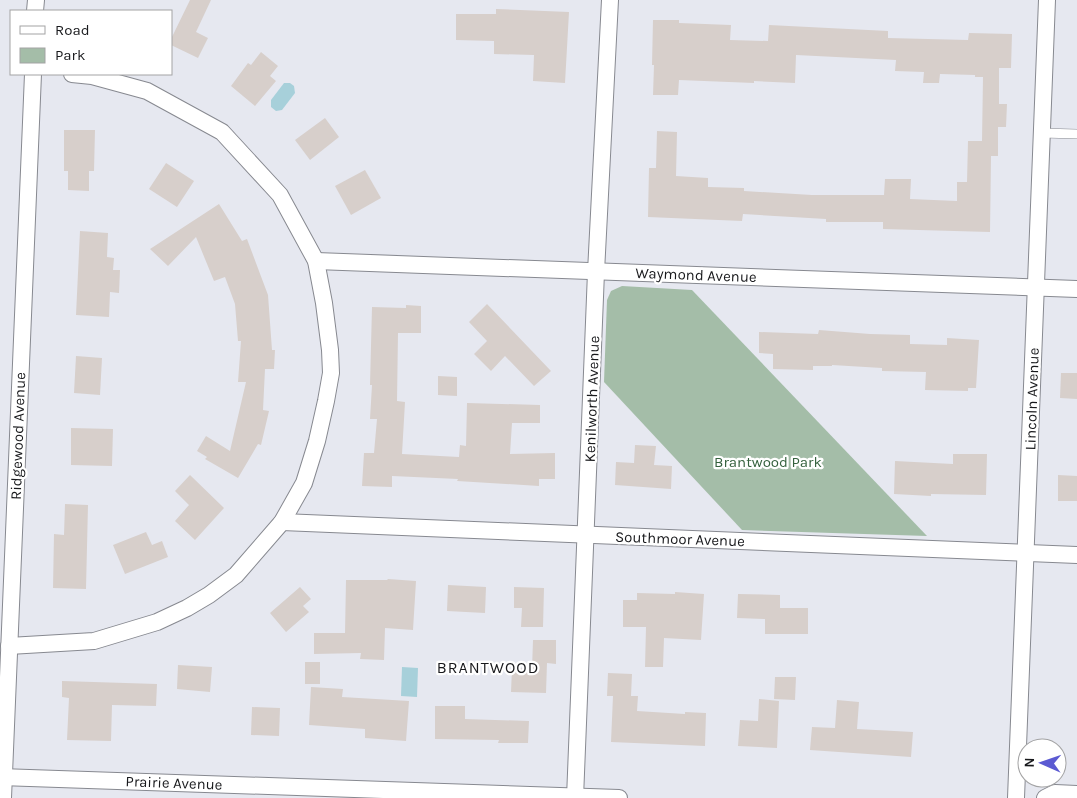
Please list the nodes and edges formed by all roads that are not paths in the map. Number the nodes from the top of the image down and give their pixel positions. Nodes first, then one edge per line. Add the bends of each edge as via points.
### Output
1 (610, 0) edge
2 (1047, 0) edge
3 (32, 75) edge
4 (82, 75) edge
5 (1042, 132) junction
6 (1077, 134) edge
7 (316, 260) junction
8 (596, 272) junction
9 (1036, 288) junction
10 (1077, 289) edge
11 (282, 522) junction
12 (586, 536) junction
13 (1025, 554) junction
14 (1077, 556) edge
15 (9, 646) junction
16 (2, 777) edge
17 (1077, 794) edge
18 (575, 797) edge
19 (3, 798) edge
20 (619, 798) edge
21 (1016, 798) edge
22 (1045, 798) edge

1 - 8 street, Kenilworth Avenue
2 - 5 street, Lincoln Avenue
3 - 15 street, Ridgewood Avenue
4 - 7 street via 147,91 222,132 280,195
5 - 6 lane
5 - 9 street, Lincoln Avenue
7 - 8 street, Waymond Avenue
7 - 11 street via 331,373 317,442 304,482
8 - 9 street, Waymond Avenue
8 - 12 street, Kenilworth Avenue
9 - 10 street, Waymond Avenue
9 - 13 street, Lincoln Avenue
11 - 12 street, Southmoor Avenue
11 - 15 street via 236,575 210,595 157,622 94,641
12 - 13 street, Southmoor Avenue
12 - 18 street, Kenilworth Avenue
13 - 14 street, Southmoor Avenue
13 - 21 street, Lincoln Avenue
15 - 16 street, Ridgewood Avenue
16 - 18 street, Prairie Avenue
16 - 19 street, Ridgewood Avenue
17 - 22 street via 1055,793
18 - 20 street, Prairie Avenue

